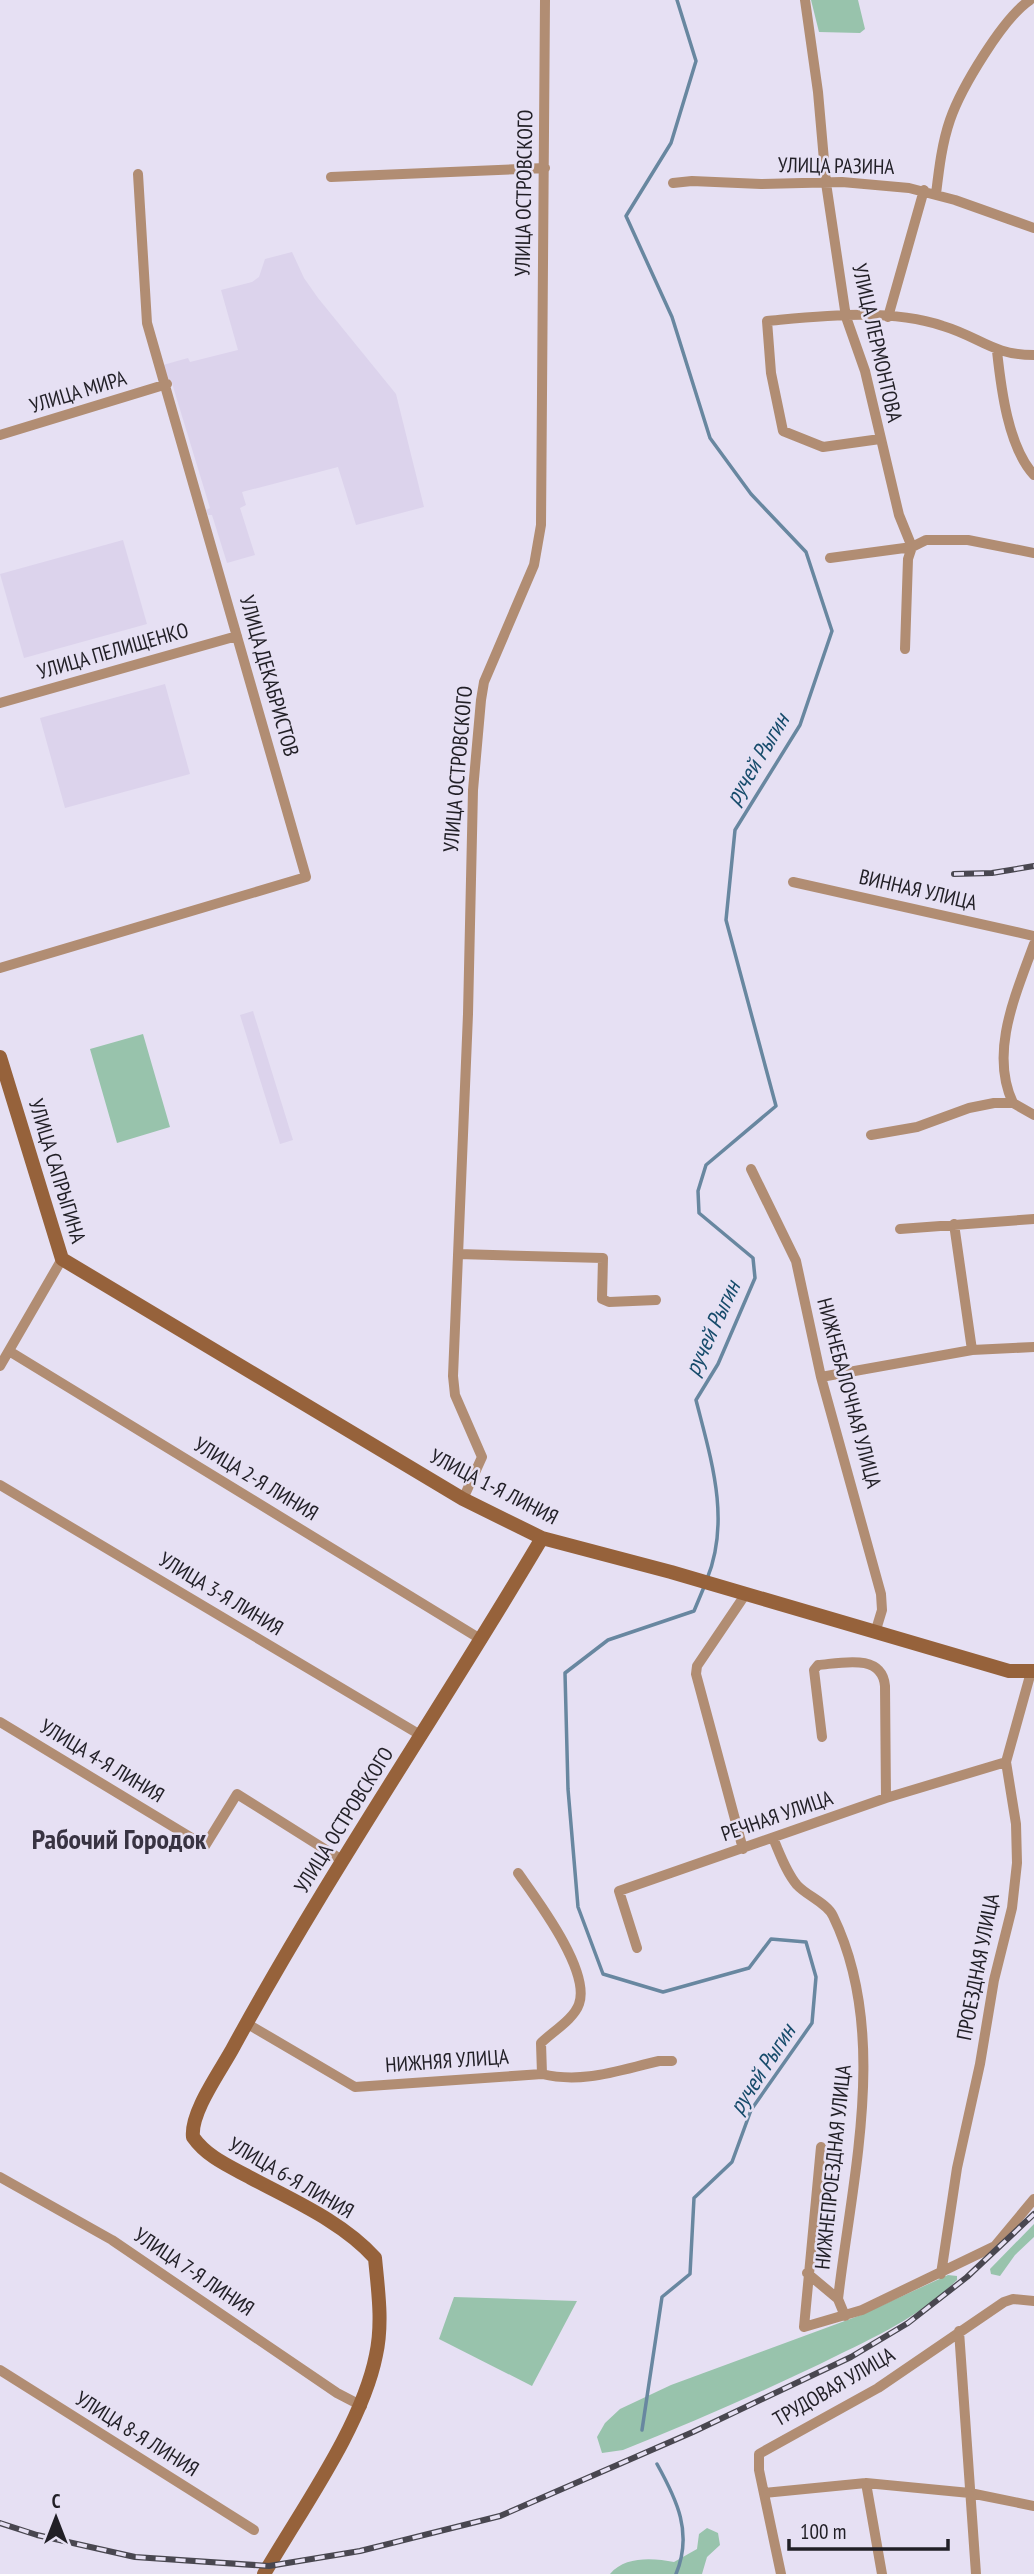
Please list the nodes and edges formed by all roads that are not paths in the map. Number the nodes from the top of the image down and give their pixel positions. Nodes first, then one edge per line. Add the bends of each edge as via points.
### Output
1 (545, 0) edge
2 (805, 0) edge
3 (1030, 0) edge
4 (545, 167) junction
5 (138, 174) dead end
6 (331, 177) dead end
7 (673, 183) dead end
8 (826, 183) junction
9 (924, 191) junction
10 (936, 194) junction
11 (1034, 228) edge
12 (846, 317) junction
13 (888, 317) junction
14 (996, 351) junction
15 (1034, 355) edge
16 (167, 384) junction
17 (0, 435) edge
18 (880, 439) junction
19 (1034, 475) edge
20 (912, 547) junction
21 (1034, 553) edge
22 (830, 558) dead end
23 (237, 636) junction
24 (905, 649) dead end
25 (0, 704) edge
26 (793, 882) dead end
27 (1034, 936) edge
28 (1034, 944) edge
29 (0, 968) edge
30 (0, 1057) edge
31 (5, 1088) edge
32 (1013, 1103) junction
33 (1034, 1115) edge
34 (871, 1135) dead end
35 (751, 1169) dead end
36 (1034, 1219) edge
37 (954, 1224) junction
38 (900, 1229) dead end
39 (458, 1254) junction
40 (62, 1259) junction
41 (656, 1300) dead end
42 (1034, 1347) edge
43 (972, 1350) junction
44 (9, 1351) junction
45 (0, 1366) edge
46 (821, 1377) junction
47 (0, 1485) edge
48 (463, 1499) junction
49 (542, 1538) junction
50 (745, 1595) junction
51 (875, 1633) junction
52 (482, 1640) junction
53 (1033, 1672) edge
54 (0, 1722) edge
55 (422, 1736) junction
56 (822, 1737) dead end
57 (1006, 1762) junction
58 (886, 1798) junction
59 (773, 1838) junction
60 (743, 1849) junction
61 (342, 1860) junction
62 (518, 1873) dead end
63 (637, 1948) dead end
64 (246, 2023) junction
65 (672, 2061) dead end
66 (542, 2074) junction
67 (192, 2130) joint
68 (821, 2147) dead end
69 (0, 2177) edge
70 (1034, 2199) edge
71 (807, 2273) junction
72 (941, 2274) junction
73 (838, 2299) junction
74 (1034, 2301) edge
75 (845, 2316) junction
76 (959, 2331) junction
77 (0, 2370) edge
78 (362, 2406) junction
79 (866, 2483) junction
80 (764, 2493) junction
81 (970, 2493) junction
82 (1034, 2506) edge
83 (254, 2530) dead end
84 (264, 2574) edge
85 (781, 2574) edge
86 (882, 2574) edge
87 (976, 2574) edge

1 - 4 street, УЛИЦА ОСТРОВСКОГО
2 - 8 street, УЛИЦА ЛЕРМОНТОВА
3 - 10 street via 1005,23 954,109
4 - 6 street
4 - 39 street, УЛИЦА ОСТРОВСКОГО via 541,525 534,565 484,681 481,700 473,790
5 - 16 street, УЛИЦА ДЕКАБРИСТОВ via 147,323
7 - 8 street, УЛИЦА РАЗИНА
8 - 9 street, УЛИЦА РАЗИНА
8 - 12 street, УЛИЦА ЛЕРМОНТОВА
9 - 10 street, УЛИЦА РАЗИНА
9 - 13 street
10 - 11 street, УЛИЦА РАЗИНА
12 - 13 street
12 - 18 street, УЛИЦА ЛЕРМОНТОВА via 865,370
12 - 18 street via 767,321 771,373 783,431 823,447
13 - 14 street via 943,326
14 - 15 street
14 - 19 street via 1002,397 1019,448
16 - 17 street, УЛИЦА МИРА
16 - 23 street, УЛИЦА ДЕКАБРИСТОВ
18 - 20 street, УЛИЦА ЛЕРМОНТОВА
20 - 21 street via 926,540 968,540
20 - 22 street
20 - 24 street, УЛИЦА ЛЕРМОНТОВА
23 - 25 street, УЛИЦА ПЕЛИЩЕНКО
23 - 29 street, УЛИЦА ДЕКАБРИСТОВ via 306,877
26 - 27 street, ВИННАЯ УЛИЦА
28 - 32 street via 1003,1054 1005,1084
30 - 31 street, УЛИЦА САПРЫГИНА
31 - 40 street, УЛИЦА САПРЫГИНА
32 - 33 street
32 - 34 street via 982,1105 926,1124
35 - 46 street, НИЖНЕБАЛОЧНАЯ УЛИЦА via 796,1261
36 - 37 street
37 - 38 street
37 - 43 street
39 - 41 street via 603,1258 602,1299
39 - 48 street, УЛИЦА ОСТРОВСКОГО via 454,1387 482,1457
40 - 44 street, УЛИЦА САПРЫГИНА
40 - 48 street, УЛИЦА 1-Я ЛИНИЯ
42 - 43 street
43 - 46 street
44 - 45 street, УЛИЦА САПРЫГИНА
44 - 52 street, УЛИЦА 2-Я ЛИНИЯ
46 - 51 street, НИЖНЕБАЛОЧНАЯ УЛИЦА via 881,1594
47 - 55 street, УЛИЦА 3-Я ЛИНИЯ
48 - 49 street, УЛИЦА 1-Я ЛИНИЯ
49 - 50 street, УЛИЦА 1-Я ЛИНИЯ
49 - 52 street, УЛИЦА ОСТРОВСКОГО
50 - 51 street, УЛИЦА 1-Я ЛИНИЯ
50 - 60 street via 696,1674
51 - 53 street, УЛИЦА 1-Я ЛИНИЯ via 1009,1671
52 - 55 street, УЛИЦА ОСТРОВСКОГО
53 - 57 street, ПРОЕЗДНАЯ УЛИЦА
54 - 61 street, УЛИЦА 4-Я ЛИНИЯ via 205,1846 237,1794
55 - 61 street, УЛИЦА ОСТРОВСКОГО
56 - 58 street via 814,1670 818,1665 864,1663 879,1667 885,1686
57 - 58 street, РЕЧНАЯ УЛИЦА
57 - 72 street, ПРОЕЗДНАЯ УЛИЦА via 1016,1824 1012,1908 957,2168
58 - 59 street, РЕЧНАЯ УЛИЦА
59 - 60 street, РЕЧНАЯ УЛИЦА
59 - 73 street, НИЖНЕПРОЕЗДНАЯ УЛИЦА via 799,1887 832,1913 853,1978 866,2063
60 - 63 street, РЕЧНАЯ УЛИЦА via 619,1891
61 - 64 street, УЛИЦА ОСТРОВСКОГО
62 - 66 street via 560,1934 580,1992 573,2013 541,2043
64 - 66 street, НИЖНЯЯ УЛИЦА via 355,2087
64 - 67 street, УЛИЦА ОСТРОВСКОГО
65 - 66 street, НИЖНЯЯ УЛИЦА via 582,2078
67 - 78 street, УЛИЦА 6-Я ЛИНИЯ via 210,2156 304,2206 356,2240 374,2258 379,2333
68 - 71 street
69 - 78 street, УЛИЦА 7-Я ЛИНИЯ via 111,2240
70 - 72 street via 995,2246
71 - 73 street
71 - 75 street via 804,2327
72 - 75 street
73 - 75 street, НИЖНЕПРОЕЗДНАЯ УЛИЦА
74 - 76 street, ТРУДОВАЯ УЛИЦА via 1004,2302
76 - 80 street, ТРУДОВАЯ УЛИЦА via 878,2388 763,2449 757,2461
76 - 81 street
77 - 83 street, УЛИЦА 8-Я ЛИНИЯ
78 - 84 street
79 - 80 street
79 - 81 street
79 - 86 street
80 - 85 street, ТРУДОВАЯ УЛИЦА
81 - 82 street
81 - 87 street

